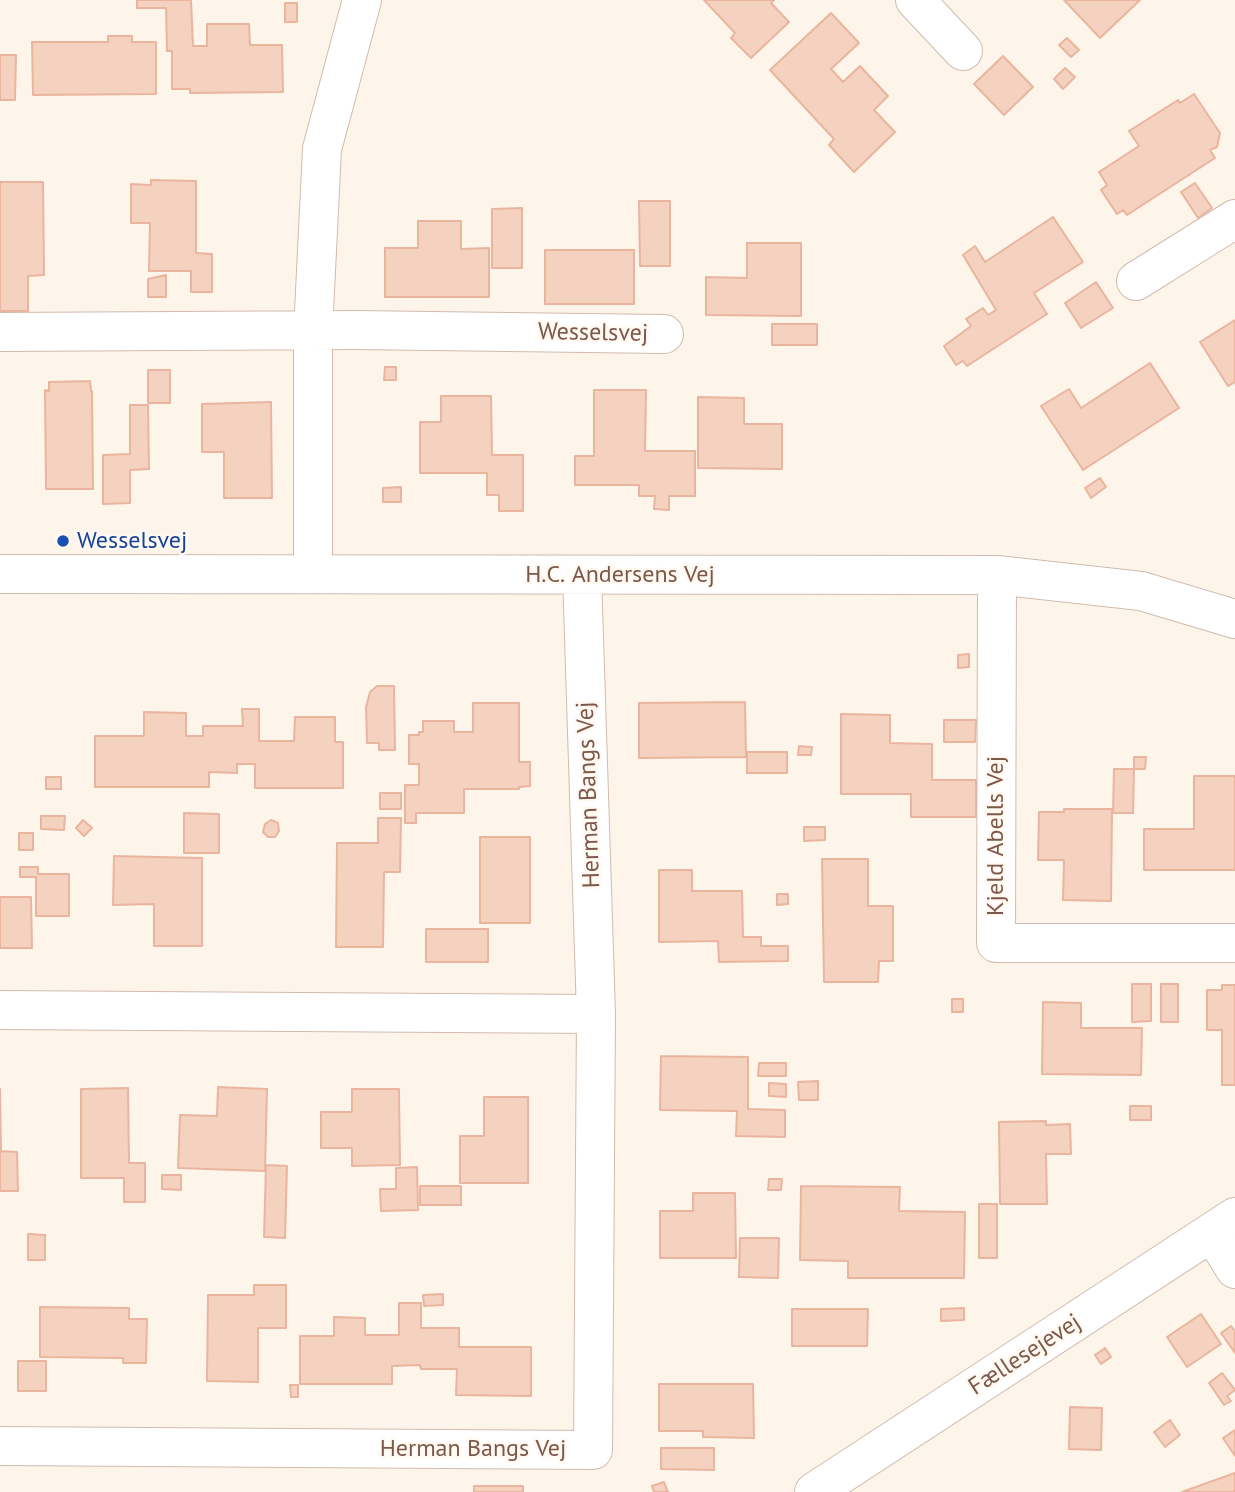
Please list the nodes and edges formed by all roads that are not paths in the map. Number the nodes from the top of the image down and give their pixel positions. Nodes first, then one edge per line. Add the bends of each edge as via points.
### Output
1 (362, 0) edge
2 (915, 0) edge
3 (963, 51) dead end
4 (1235, 219) edge
5 (1136, 281) dead end
6 (0, 332) edge
7 (313, 332) junction
8 (664, 334) dead end
9 (0, 574) edge
10 (313, 574) junction
11 (582, 575) junction
12 (997, 575) junction
13 (1235, 619) edge
14 (1235, 943) edge
15 (0, 1010) edge
16 (596, 1014) junction
17 (1223, 1225) edge
18 (1235, 1269) edge
19 (0, 1446) edge
20 (814, 1492) edge

1 - 7 street via 322,149
2 - 3 street
4 - 5 street
6 - 7 street, Wesselsvej
7 - 8 street, Wesselsvej
7 - 10 street
9 - 10 street, H.C. Andersens Vej
10 - 11 street, H.C. Andersens Vej
11 - 12 street, H.C. Andersens Vej
11 - 16 street, Herman Bangs Vej
12 - 13 street, H.C. Andersens Vej via 1141,591
12 - 14 street, Kjeld Abells Vej via 996,943
15 - 16 street
16 - 19 street, Herman Bangs Vej via 593,1450
17 - 18 street
17 - 20 street, Fællesejevej

